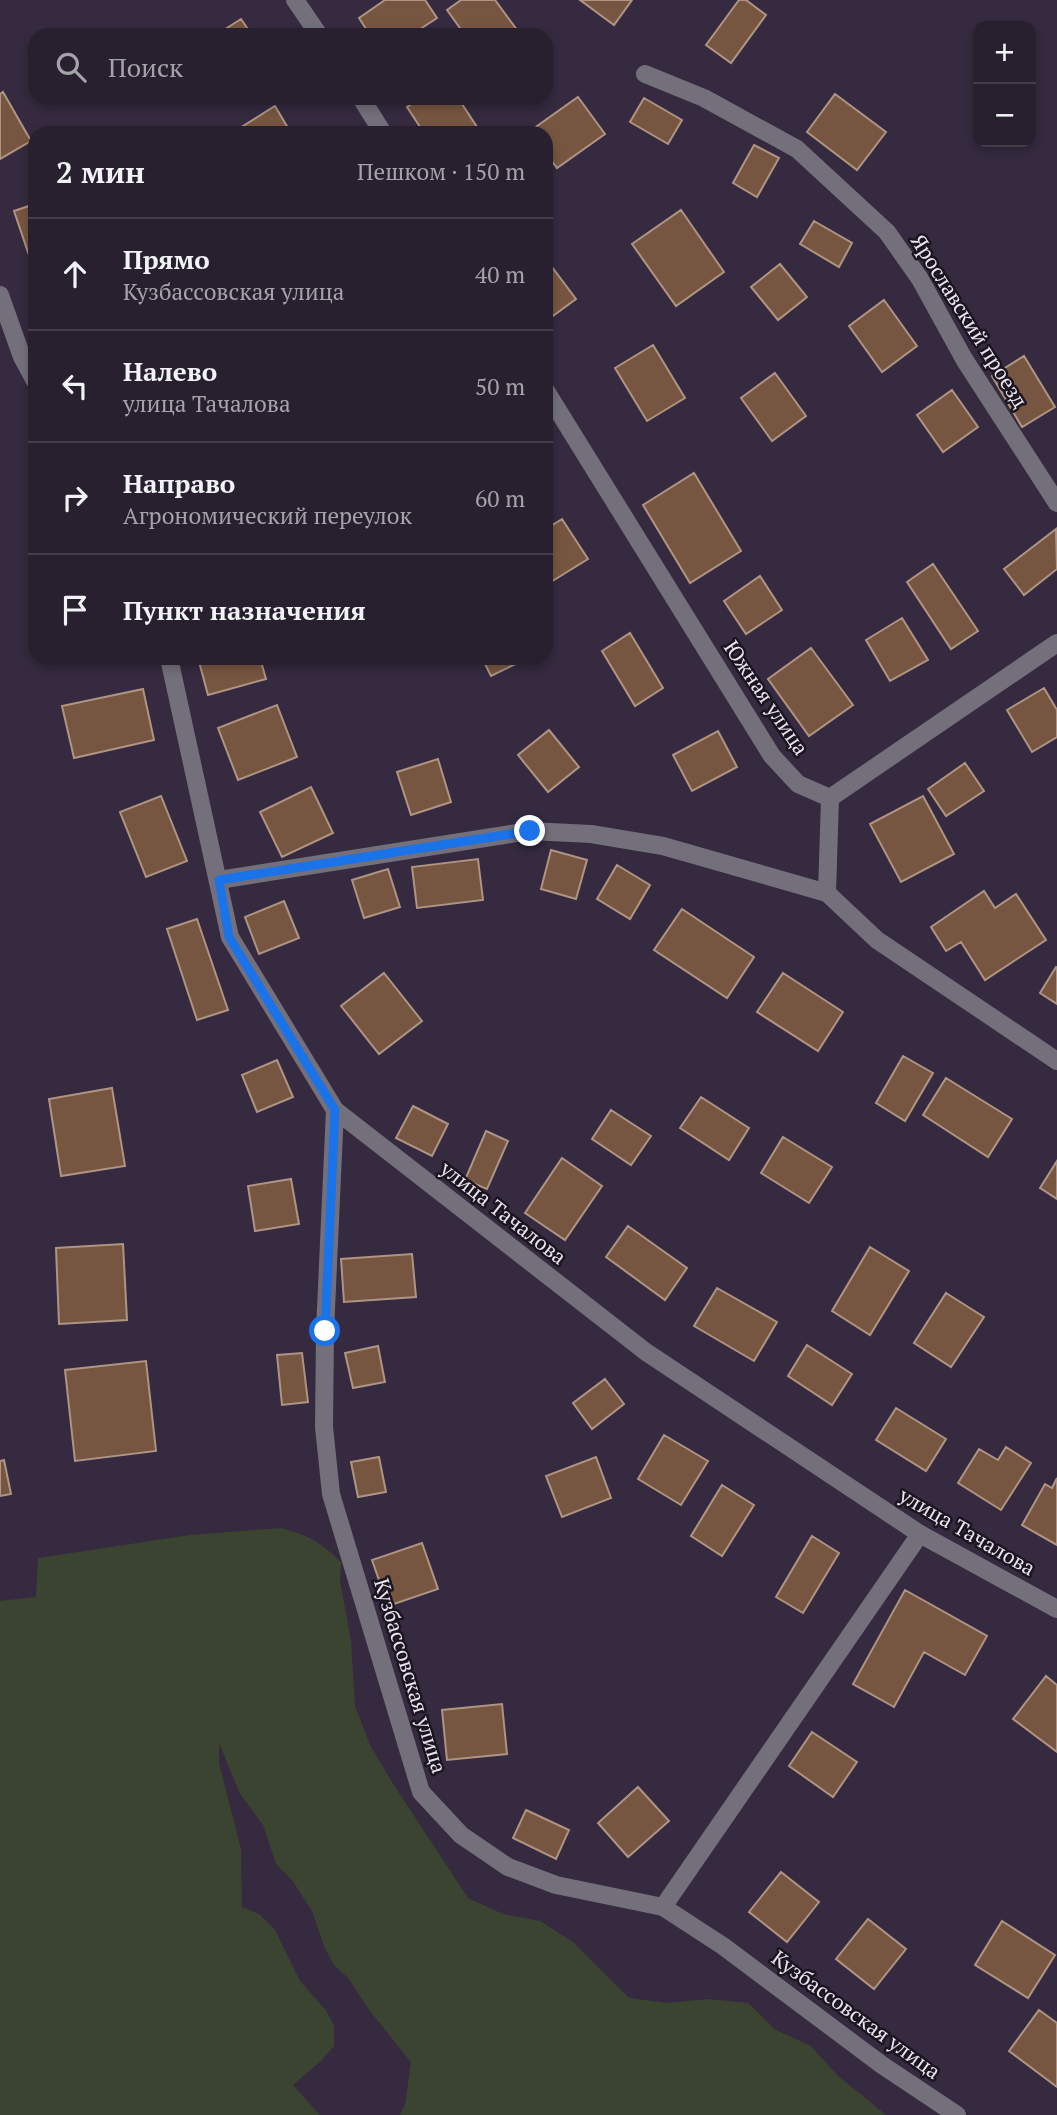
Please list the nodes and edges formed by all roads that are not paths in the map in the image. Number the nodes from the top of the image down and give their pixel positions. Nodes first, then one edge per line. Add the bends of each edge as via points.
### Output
1 (295, 0) edge
2 (314, 28) edge
3 (645, 74) dead end
4 (365, 105) edge
5 (379, 126) edge
6 (0, 295) edge
7 (28, 368) edge
8 (553, 402) edge
9 (1057, 503) edge
10 (1057, 643) edge
11 (171, 665) edge
12 (830, 798) junction
13 (219, 880) junction
14 (827, 893) junction
15 (1057, 1062) edge
16 (335, 1110) junction
17 (920, 1534) junction
18 (1057, 1609) edge
19 (663, 1907) junction
20 (957, 2115) edge

1 - 2 street
3 - 9 street, Ярославский проезд via 704,98 797,149 887,232
4 - 5 street
6 - 7 street
8 - 12 street, Южная улица via 772,756 798,784
10 - 12 street
11 - 13 street, улица Тачалова
12 - 14 street
13 - 14 street via 530,831 591,834 663,846
13 - 16 street, улица Тачалова via 229,937
14 - 15 street via 877,940
16 - 17 street, улица Тачалова via 646,1352
16 - 19 street, Кузбассовская улица via 324,1427 331,1494 421,1792 461,1835 508,1867 556,1885
17 - 18 street, улица Тачалова
17 - 19 street
19 - 20 street, Кузбассовская улица

